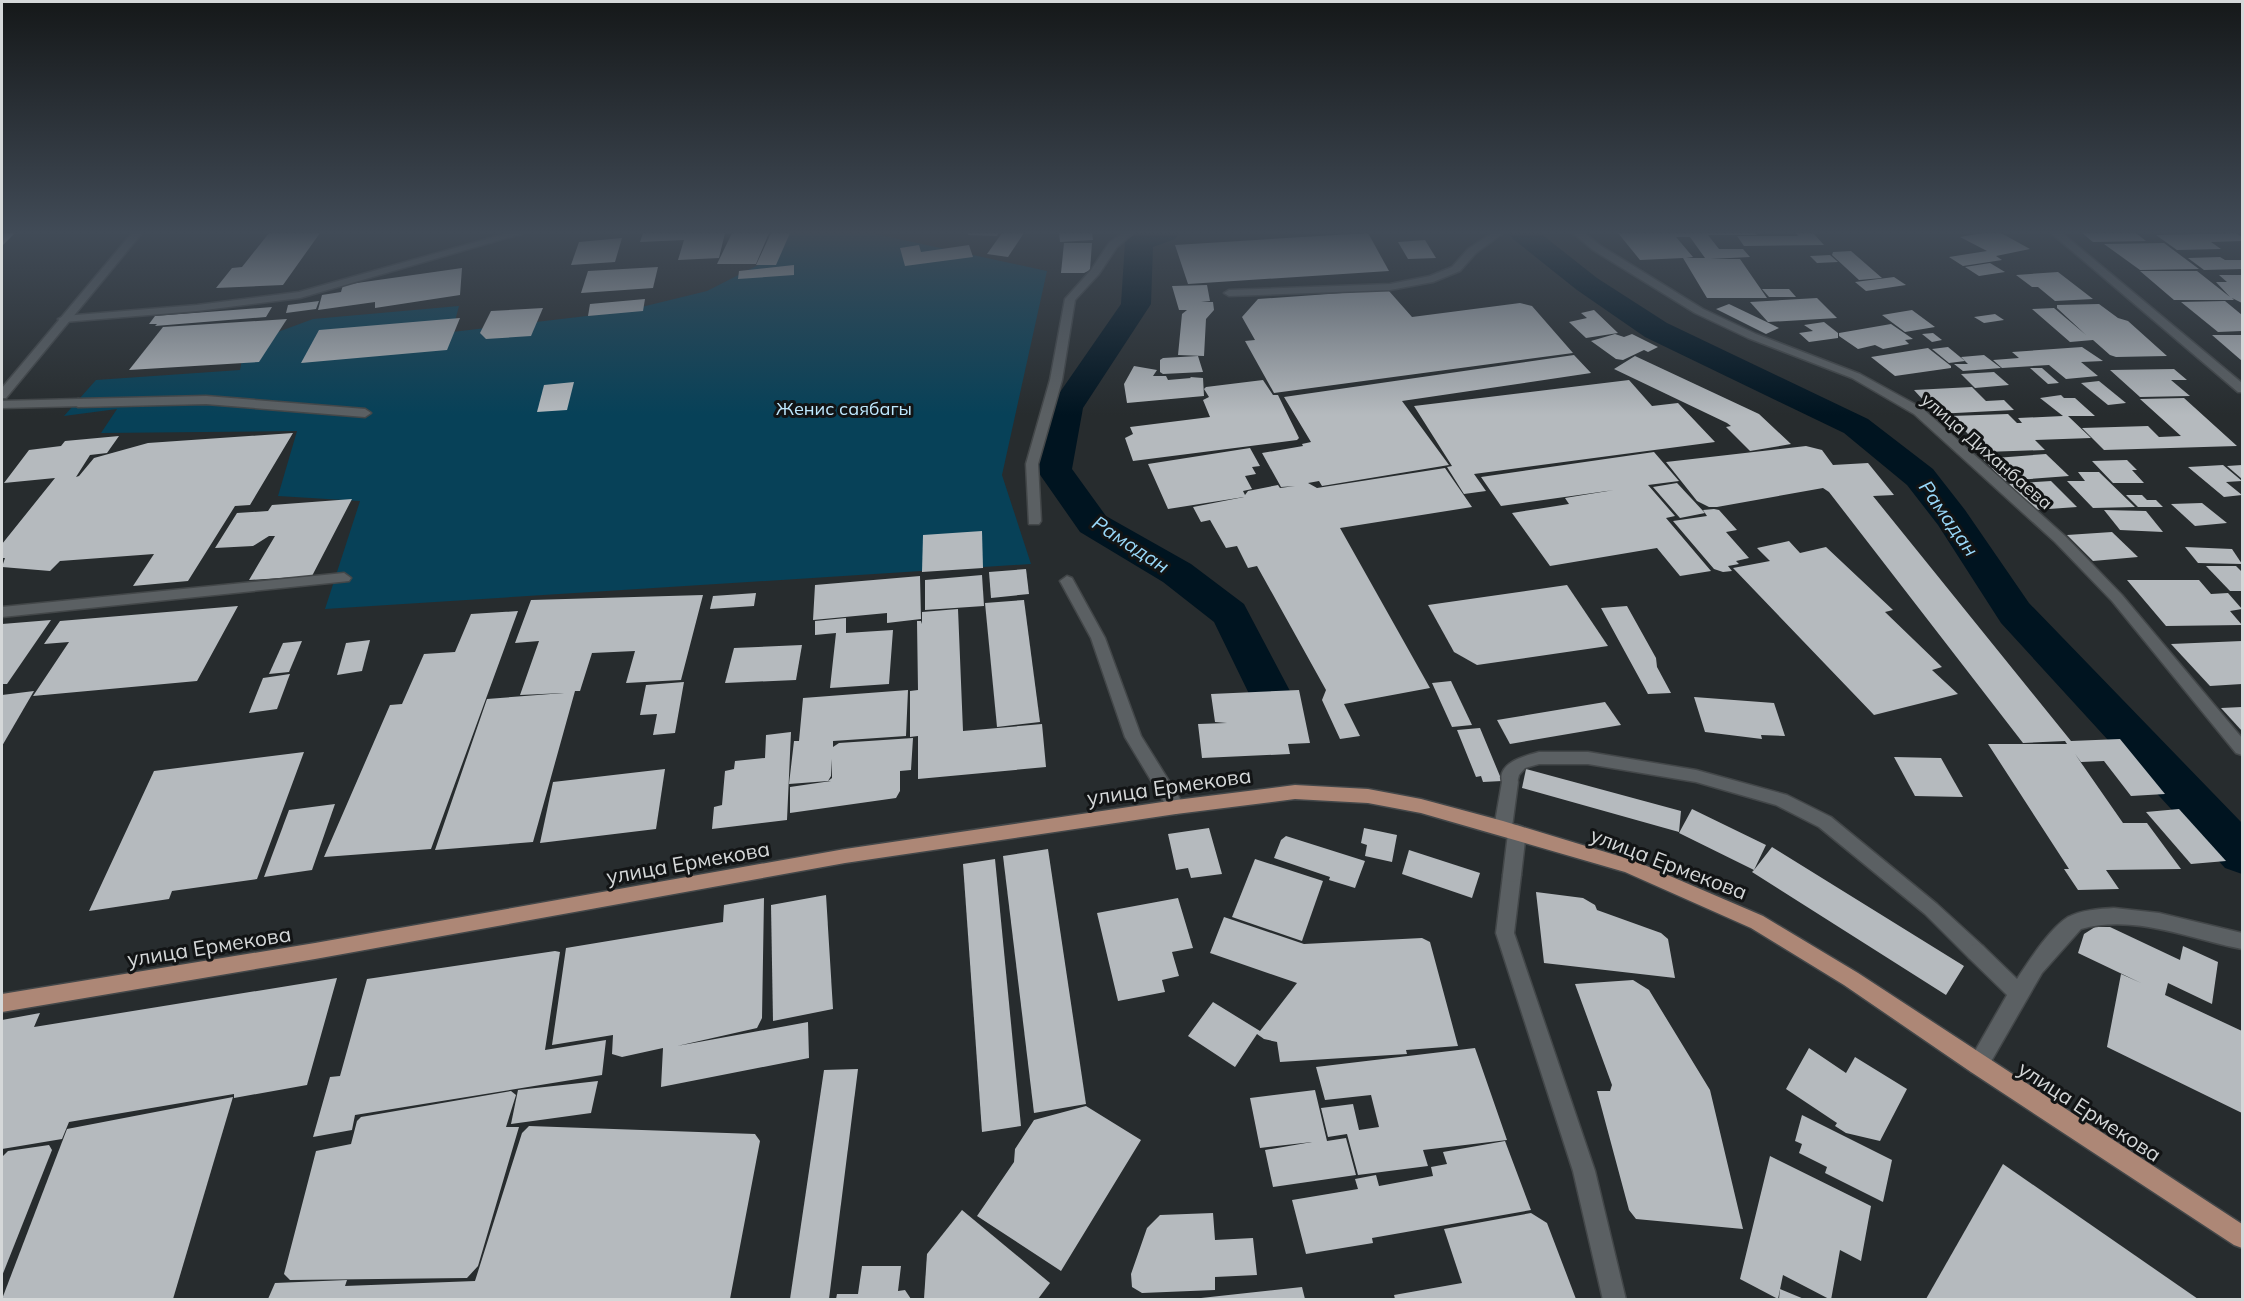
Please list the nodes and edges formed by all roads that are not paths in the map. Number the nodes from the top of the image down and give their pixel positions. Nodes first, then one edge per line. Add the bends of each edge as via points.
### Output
1 (85, 294) edge
2 (305, 294) edge
3 (1075, 294) edge
4 (1671, 294) edge
5 (2128, 294) edge
6 (64, 319) junction
7 (2242, 389) edge
8 (2, 395) edge
9 (2, 405) edge
10 (365, 413) dead end
11 (1034, 521) dead end
12 (344, 578) dead end
13 (1067, 581) dead end
14 (2, 612) edge
15 (2242, 749) edge
16 (1176, 807) junction
17 (1510, 830) junction
18 (2242, 941) edge
19 (2018, 993) junction
20 (2, 1003) edge
21 (1978, 1065) junction
22 (2242, 1237) edge
23 (1615, 1299) edge

1 - 6 street
2 - 6 street
3 - 11 street via 1070,299 1056,380 1032,464
4 - 15 street, улица Диханбаева via 1752,336 1856,376 1918,411 2052,532 2117,598
5 - 7 street
6 - 8 street
9 - 10 street via 206,400
12 - 14 street
13 - 16 street via 1098,638 1133,737
16 - 17 main road, улица Ермекова via 1295,792 1368,796
16 - 20 main road, улица Ермекова via 845,856
17 - 19 street via 1511,773 1520,763 1539,758 1588,758 1696,776 1781,800 1825,822 1931,909
17 - 21 main road, улица Ермекова via 1629,866 1757,922 1851,978
17 - 23 street via 1512,875 1505,933 1584,1171
18 - 19 street via 2130,916 2093,917 2073,923 2047,951
19 - 21 street
21 - 22 main road, улица Ермекова

